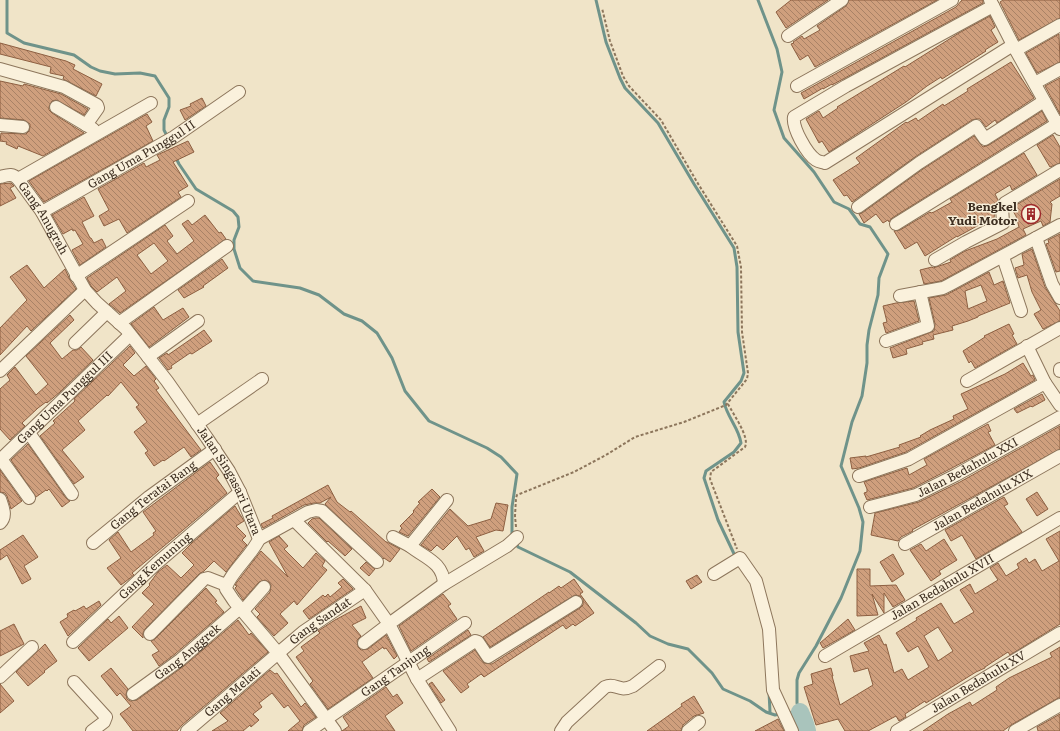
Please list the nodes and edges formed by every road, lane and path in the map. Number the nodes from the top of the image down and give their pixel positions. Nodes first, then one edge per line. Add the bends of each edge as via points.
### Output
1 (842, 0) edge
2 (952, 0) edge
3 (991, 3) edge
4 (602, 8) dead end
5 (1060, 25) edge
6 (788, 36) dead end
7 (1014, 48) junction
8 (0, 69) edge
9 (1060, 69) edge
10 (1036, 83) junction
11 (797, 86) dead end
12 (239, 92) dead end
13 (1044, 101) junction
14 (151, 103) dead end
15 (56, 107) dead end
16 (0, 125) edge
17 (86, 125) junction
18 (1059, 125) edge
19 (23, 127) dead end
20 (100, 133) junction
21 (1060, 170) edge
22 (0, 178) edge
23 (18, 179) junction
24 (188, 201) dead end
25 (858, 207) dead end
26 (42, 212) junction
27 (896, 224) dead end
28 (1060, 225) edge
29 (1036, 238) junction
30 (226, 246) dead end
31 (1003, 257) junction
32 (935, 260) dead end
33 (76, 276) junction
34 (85, 290) junction
35 (920, 292) junction
36 (900, 296) dead end
37 (1060, 298) edge
38 (1021, 311) dead end
39 (107, 312) junction
40 (198, 321) dead end
41 (119, 323) junction
42 (1060, 328) edge
43 (130, 335) junction
44 (886, 341) dead end
45 (75, 343) dead end
46 (1027, 346) junction
47 (148, 357) junction
48 (0, 371) edge
49 (262, 379) dead end
50 (967, 381) dead end
51 (1045, 383) junction
52 (727, 404) junction
53 (1060, 406) edge
54 (1060, 417) edge
55 (198, 424) junction
56 (29, 433) junction
57 (215, 449) junction
58 (1060, 456) edge
59 (1, 460) edge
60 (859, 476) dead end
61 (240, 492) junction
62 (72, 494) dead end
63 (29, 498) dead end
64 (0, 499) edge
65 (447, 500) dead end
66 (870, 507) dead end
67 (1060, 518) edge
68 (294, 520) junction
69 (0, 523) edge
70 (393, 537) dead end
71 (518, 537) joint
72 (260, 539) junction
73 (94, 543) dead end
74 (905, 544) dead end
75 (410, 546) junction
76 (737, 559) junction
77 (377, 562) dead end
78 (714, 574) dead end
79 (444, 584) junction
80 (226, 585) junction
81 (264, 587) dead end
82 (365, 590) junction
83 (576, 602) dead end
84 (241, 609) junction
85 (465, 623) dead end
86 (389, 624) junction
87 (1060, 633) edge
88 (150, 634) dead end
89 (73, 642) dead end
90 (364, 643) dead end
91 (32, 647) dead end
92 (278, 653) junction
93 (825, 656) dead end
94 (408, 662) junction
95 (659, 666) dead end
96 (0, 677) edge
97 (417, 680) junction
98 (74, 682) dead end
99 (133, 694) dead end
100 (1060, 705) edge
101 (326, 719) junction
102 (699, 722) dead end
103 (92, 731) edge
104 (187, 731) edge
105 (309, 731) edge
106 (335, 731) edge
107 (450, 731) edge
108 (561, 731) edge
109 (688, 731) edge
110 (792, 731) edge
111 (897, 731) edge
112 (1015, 731) edge

1 - 6 street
2 - 11 street
3 - 7 street
3 - 7 street via 794,118 794,125 805,148 817,161 825,163
4 - 52 path via 610,41 623,76 661,120 737,246 741,267 742,332 748,373 747,379
5 - 7 street
7 - 10 street
8 - 17 street via 64,87 97,105 98,108
9 - 10 street
10 - 13 street
12 - 26 street, Gang Uma Punggul II via 174,137
13 - 18 street
13 - 25 street via 985,139 976,126
14 - 20 street
15 - 17 street
16 - 19 street
17 - 20 street
18 - 27 street
20 - 23 street
21 - 32 street via 1004,203 1003,223
22 - 23 street, Gang Anugrah via 9,174
23 - 26 street, Gang Anugrah
24 - 33 street
26 - 33 street, Gang Anugrah
28 - 29 street
29 - 31 street
29 - 37 street via 1052,284
30 - 41 street
31 - 35 street via 949,285
31 - 38 street
33 - 34 street, Jalan Singasari Utara
34 - 39 street, Jalan Singasari Utara
34 - 48 street
35 - 36 street
35 - 44 street via 928,326
39 - 41 street, Jalan Singasari Utara
39 - 45 street
40 - 47 street
41 - 43 street, Jalan Singasari Utara
42 - 46 street
43 - 47 street, Jalan Singasari Utara
43 - 56 street, Gang Uma Punggul III
46 - 50 street
46 - 51 street
47 - 55 street, Jalan Singasari Utara
49 - 55 street
51 - 53 street
51 - 60 street via 909,459
52 - 71 path via 684,422 635,437 574,472 517,495 515,516
52 - 76 path via 745,435 746,444 711,472 710,479
54 - 66 street, Jalan Bedahulu XXI via 916,495
55 - 57 street, Jalan Singasari Utara
56 - 59 street, Gang Uma Punggul III
56 - 62 street
57 - 61 street, Jalan Singasari Utara
57 - 73 street, Gang Teratai Bang via 149,497
58 - 74 street, Jalan Bedahulu XIX
59 - 63 street
61 - 72 street, Jalan Singasari Utara
61 - 89 street, Gang Kemuning via 157,563
64 - 69 street via 4,515
65 - 75 street
67 - 93 street, Jalan Bedahulu XVII
68 - 72 street
68 - 77 street via 313,510 322,512
68 - 82 street
70 - 75 street
71 - 79 street
72 - 80 street, Jalan Singasari Utara
75 - 79 street via 438,566 444,576
76 - 78 street
76 - 110 street via 756,581 769,629 773,690
79 - 86 street
80 - 84 street via 228,592
80 - 88 street via 208,578 204,579
81 - 84 street, Gang Anggrek
82 - 86 street
82 - 92 street, Gang Sandat via 303,632
83 - 97 street via 488,657 475,641
84 - 92 street
84 - 99 street, Gang Anggrek via 176,664
85 - 94 street, Gang Tanjung
86 - 90 street
86 - 94 street
87 - 111 street, Jalan Bedahulu XV
91 - 96 street
92 - 101 street
92 - 104 street, Gang Melati
94 - 97 street
94 - 101 street, Gang Tanjung
95 - 108 street via 629,688 605,686 567,722
97 - 107 street
98 - 103 street via 106,717 104,722
100 - 112 street
101 - 105 street, Gang Tanjung
101 - 106 street
102 - 109 street

